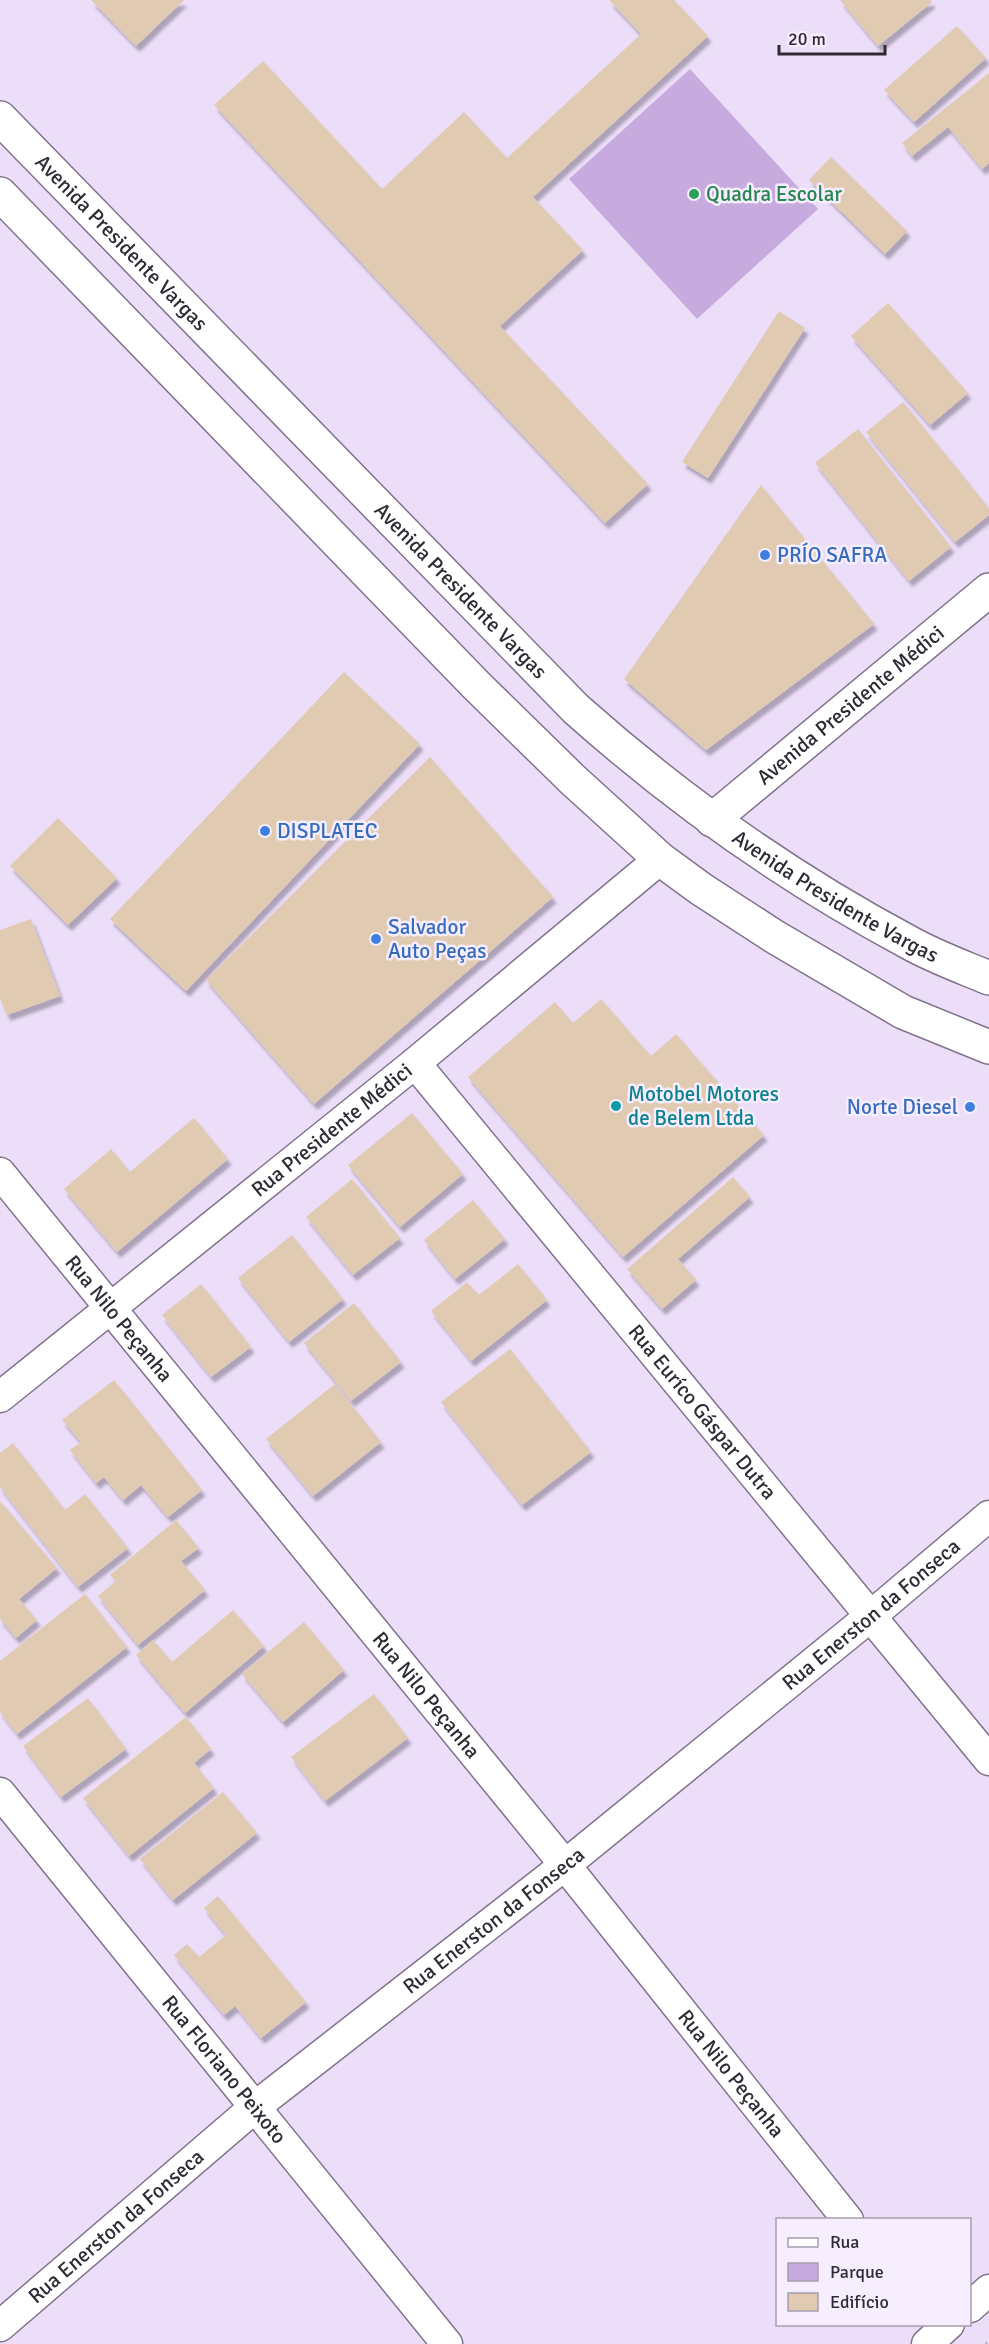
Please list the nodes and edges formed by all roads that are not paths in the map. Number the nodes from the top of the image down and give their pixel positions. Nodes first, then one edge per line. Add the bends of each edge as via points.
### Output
1 (0, 118) edge
2 (0, 194) edge
3 (989, 590) edge
4 (712, 820) junction
5 (660, 859) junction
6 (989, 978) edge
7 (989, 1047) edge
8 (415, 1063) junction
9 (0, 1173) edge
10 (111, 1308) junction
11 (0, 1397) edge
12 (989, 1516) edge
13 (872, 1615) junction
14 (989, 1760) edge
15 (0, 1793) edge
16 (565, 1865) junction
17 (255, 2107) junction
18 (846, 2218) edge
19 (989, 2290) edge
20 (971, 2305) edge
21 (0, 2326) edge
22 (447, 2344) edge

1 - 4 main road, Avenida Presidente Vargas via 576,709 619,748
2 - 5 main road via 476,685
3 - 4 main road, Avenida Presidente Médici
4 - 6 main road, Avenida Presidente Vargas via 912,944
5 - 7 main road via 775,937 903,1012
5 - 8 street, Rua Presidente Médici
8 - 10 street, Rua Presidente Médici
8 - 13 street, Rua Euríco Gáspar Dutra
9 - 10 street, Rua Nilo Peçanha
10 - 11 street, Rua Presidente Médici
10 - 16 street, Rua Nilo Peçanha
12 - 13 street, Rua Enerston da Fonseca
13 - 14 street, Rua Euríco Gáspar Dutra
13 - 16 street, Rua Enerston da Fonseca
15 - 17 street, Rua Floriano Peixoto
16 - 17 street, Rua Enerston da Fonseca
16 - 18 street, Rua Nilo Peçanha
17 - 21 street, Rua Enerston da Fonseca
17 - 22 street, Rua Floriano Peixoto
19 - 20 street

